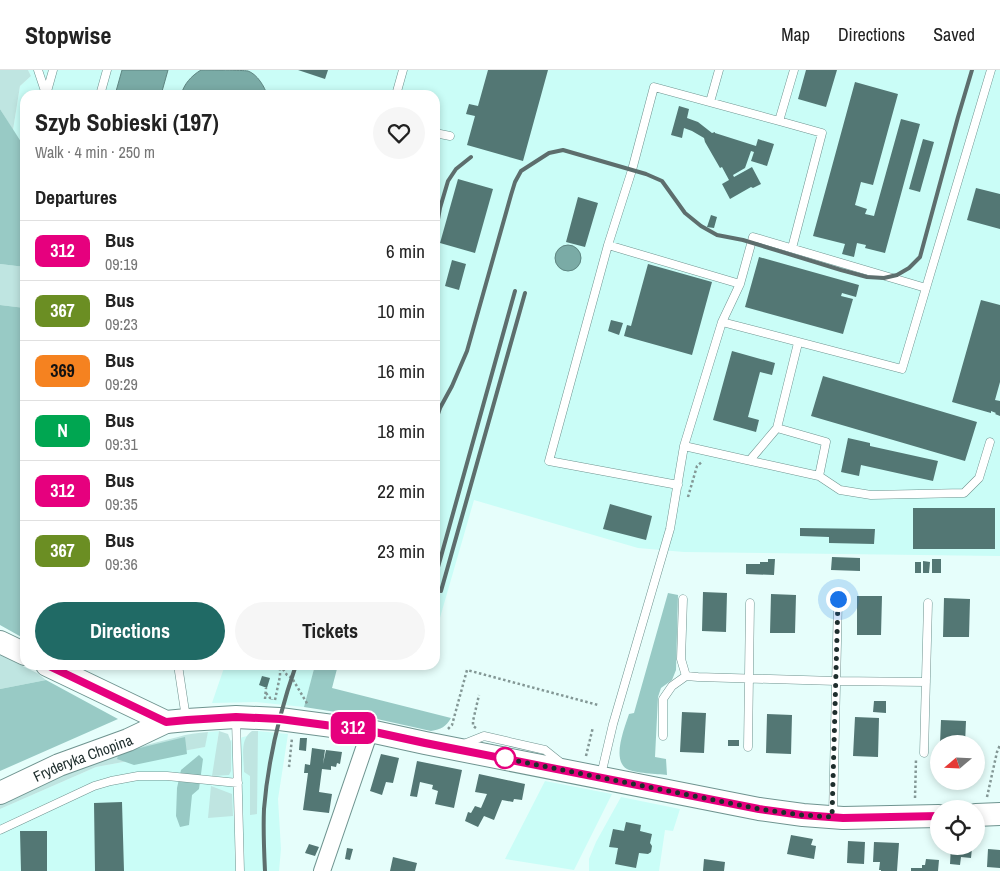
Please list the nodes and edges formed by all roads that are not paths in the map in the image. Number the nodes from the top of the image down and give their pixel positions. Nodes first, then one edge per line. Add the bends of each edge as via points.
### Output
1 (38, 70) edge
2 (53, 70) edge
3 (107, 70) edge
4 (403, 70) edge
5 (719, 70) edge
6 (794, 70) edge
7 (991, 70) edge
8 (44, 90) edge
9 (47, 90) edge
10 (101, 90) edge
11 (397, 90) edge
12 (710, 102) junction
13 (779, 121) junction
14 (440, 134) edge
15 (450, 136) dead end
16 (608, 245) junction
17 (792, 248) junction
18 (740, 284) junction
19 (926, 288) junction
20 (722, 322) junction
21 (798, 343) junction
22 (777, 428) junction
23 (990, 442) dead end
24 (684, 446) junction
25 (750, 460) junction
26 (818, 476) junction
27 (678, 485) junction
28 (683, 598) dead end
29 (838, 599) dead end
30 (750, 603) dead end
31 (928, 603) dead end
32 (0, 642) edge
33 (20, 652) edge
34 (59, 670) edge
35 (178, 670) edge
36 (686, 676) junction
37 (748, 678) junction
38 (836, 682) junction
39 (926, 682) junction
40 (236, 717) junction
41 (176, 721) junction
42 (370, 731) junction
43 (663, 736) dead end
44 (748, 747) dead end
45 (924, 753) dead end
46 (601, 777) junction
47 (238, 783) junction
48 (0, 793) edge
49 (930, 816) edge
50 (832, 817) junction
51 (0, 830) edge
52 (240, 871) edge
53 (322, 871) edge

1 - 8 lane
2 - 9 lane
3 - 10 lane
4 - 11 lane
5 - 12 lane
6 - 13 lane
7 - 19 lane
12 - 13 lane
12 - 16 lane via 654,87
13 - 17 lane via 822,133
14 - 15 lane
16 - 18 lane
16 - 27 lane via 549,460
17 - 18 lane via 753,236
17 - 19 lane
18 - 20 lane
19 - 21 lane via 902,369
20 - 21 lane
20 - 24 lane
21 - 22 lane
22 - 25 lane
22 - 26 lane via 826,442
23 - 26 lane via 979,478 964,493 871,495 840,490
24 - 25 lane
24 - 27 lane
25 - 26 lane
27 - 46 lane via 670,529 613,724
28 - 36 lane via 681,659
29 - 38 lane
30 - 37 lane
31 - 39 lane
32 - 33 street
34 - 41 street
35 - 41 lane
36 - 37 lane
36 - 43 lane via 672,686 663,699
37 - 38 lane
37 - 44 lane
38 - 39 lane
38 - 50 lane
39 - 45 lane
40 - 41 street
40 - 42 street via 269,705
40 - 47 lane
41 - 48 street, Fryderyka Chopina via 59,765
42 - 46 street via 450,740
42 - 53 street
46 - 50 street via 759,809
47 - 51 lane via 167,776 138,776 111,781
47 - 52 lane
49 - 50 street

